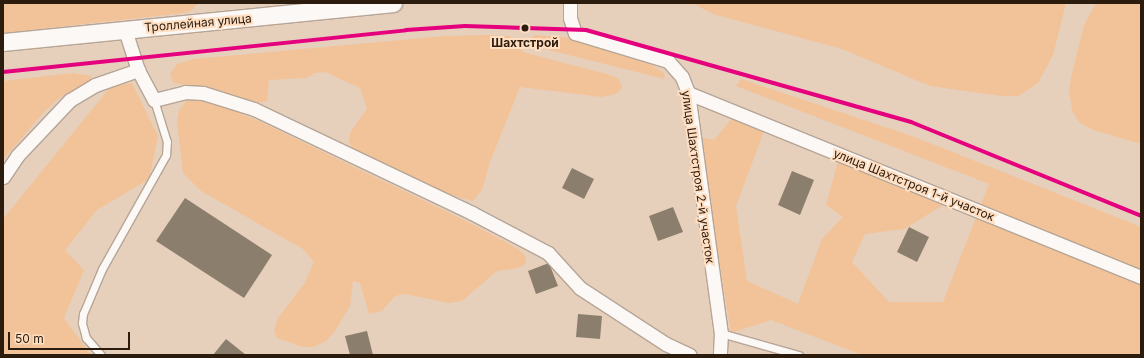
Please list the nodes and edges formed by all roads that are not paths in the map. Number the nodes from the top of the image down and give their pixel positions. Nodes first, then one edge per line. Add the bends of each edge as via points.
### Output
1 (393, 3) edge
2 (570, 3) edge
3 (125, 30) junction
4 (3, 42) edge
5 (138, 70) junction
6 (688, 93) junction
7 (154, 100) junction
8 (3, 177) edge
9 (1141, 277) edge
10 (721, 333) junction
11 (101, 355) edge
12 (690, 355) edge
13 (720, 355) edge
14 (799, 355) edge

1 - 3 street, Троллейная улица
2 - 6 street, улица Шахтстроя 2-й участок via 570,18 575,33 668,61 676,68
3 - 4 street, Троллейная улица
3 - 5 street
5 - 7 street
5 - 8 street via 95,85 70,100 17,156
6 - 9 street, улица Шахтстроя 1-й участок
6 - 10 street, улица Шахтстроя 2-й участок
7 - 11 lane via 167,142 166,155 102,269 83,314 82,323 86,338
7 - 12 street via 185,92 203,93 254,109 472,213 548,253 580,288 666,344
10 - 13 street, улица Шахтстроя 2-й участок
10 - 14 lane

